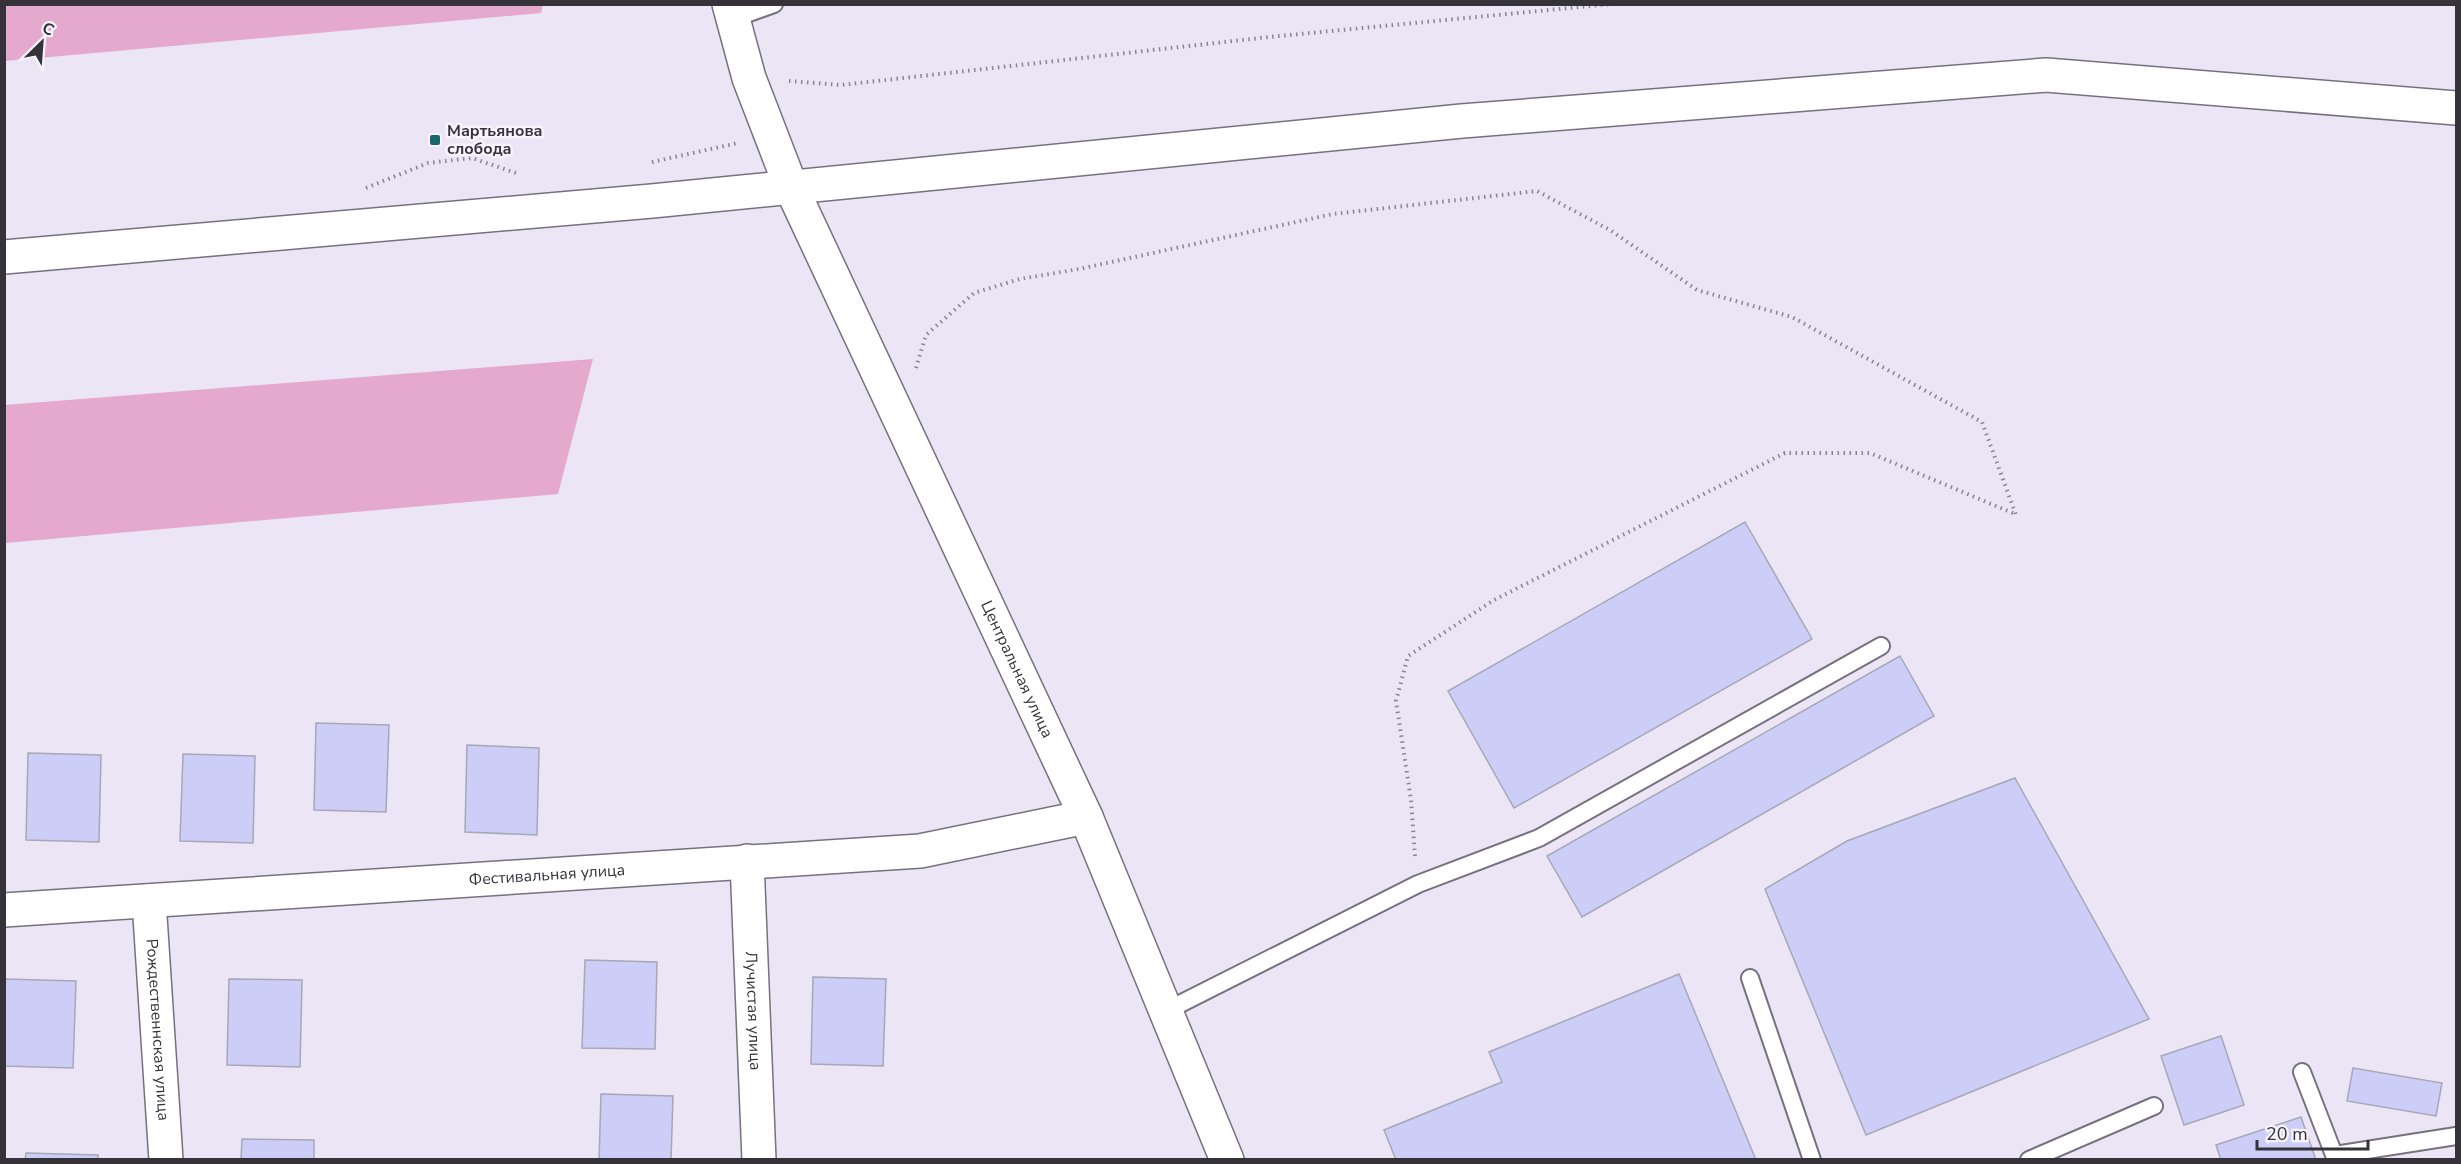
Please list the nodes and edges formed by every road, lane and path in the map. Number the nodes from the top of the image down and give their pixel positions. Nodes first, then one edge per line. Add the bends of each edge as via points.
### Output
1 (774, 4) edge
2 (1611, 4) edge
3 (731, 12) edge
4 (749, 78) junction
5 (2457, 108) edge
6 (771, 135) junction
7 (648, 163) dead end
8 (527, 173) dead end
9 (791, 187) junction
10 (358, 191) dead end
11 (4, 257) edge
12 (900, 419) junction
13 (1881, 646) dead end
14 (1086, 817) junction
15 (747, 861) junction
16 (1418, 884) junction
17 (149, 901) junction
18 (4, 910) edge
19 (1750, 978) dead end
20 (1166, 1011) junction
21 (2302, 1072) dead end
22 (2154, 1107) dead end
23 (2457, 1136) edge
24 (2335, 1157) edge
25 (166, 1160) edge
26 (759, 1160) edge
27 (1227, 1160) edge
28 (1812, 1160) edge
29 (2029, 1160) edge

1 - 3 lane
2 - 4 path via 841,85
3 - 4 street, Центральная улица
4 - 6 street, Центральная улица
5 - 9 street via 2046,75 1462,121
6 - 7 path
6 - 9 street, Центральная улица
8 - 10 path via 516,174 472,158 428,163
9 - 11 street
9 - 12 street, Центральная улица
12 - 14 street, Центральная улица
12 - 16 path via 926,334 974,293 1020,279 1333,214 1537,191 1610,230 1697,290 1792,317 1982,422 2016,514 1870,453 1785,453 1494,600 1408,656 1396,701 1411,800
13 - 16 lane via 1539,838
14 - 15 street, Фестивальная улица via 920,851
14 - 20 street, Центральная улица
15 - 17 street, Фестивальная улица
15 - 26 street, Лучистая улица
16 - 20 lane
17 - 18 street, Фестивальная улица
17 - 25 street, Рождественнская улица
19 - 28 lane
20 - 27 street, Центральная улица
21 - 24 lane
22 - 29 lane
23 - 24 lane

